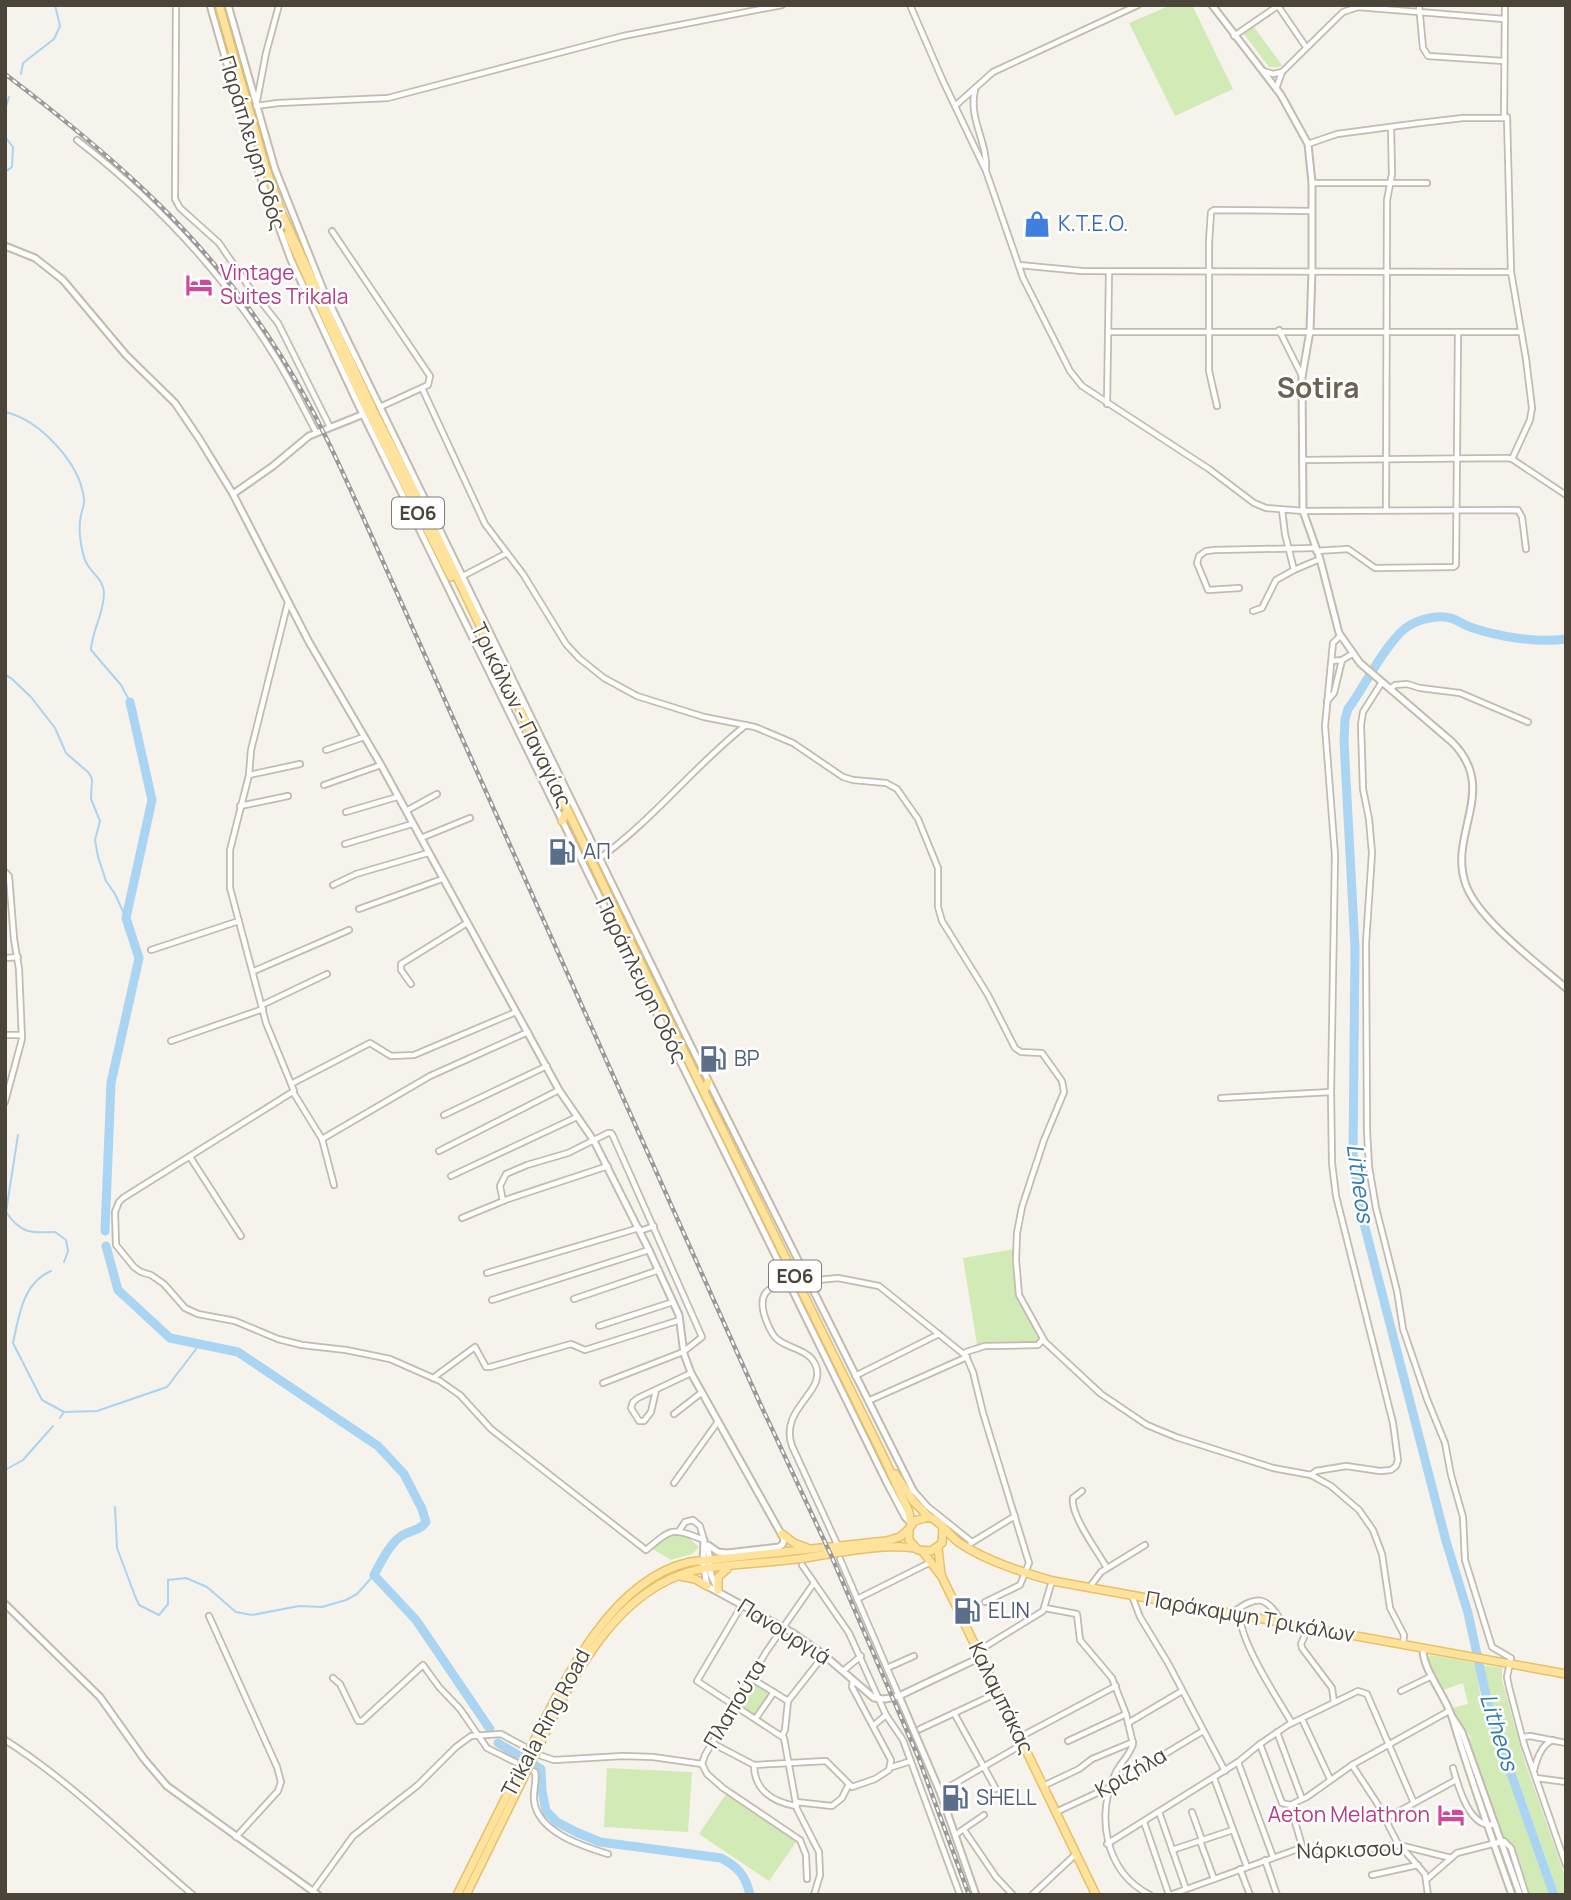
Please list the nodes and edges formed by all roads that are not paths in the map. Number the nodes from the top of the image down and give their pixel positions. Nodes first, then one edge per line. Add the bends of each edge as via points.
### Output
1 (176, 5) edge
2 (210, 5) edge
3 (219, 5) edge
4 (228, 5) edge
5 (279, 5) edge
6 (782, 5) edge
7 (910, 5) edge
8 (1138, 5) edge
9 (1212, 5) edge
10 (1278, 5) edge
11 (1339, 5) edge
12 (1419, 5) edge
13 (1505, 5) edge
14 (1343, 12) junction
15 (1419, 12) junction
16 (1504, 19) junction
17 (1234, 36) junction
18 (1306, 47) junction
19 (1504, 61) junction
20 (1263, 71) junction
21 (1282, 72) junction
22 (977, 86) junction
23 (1276, 89) junction
24 (256, 106) junction
25 (956, 106) junction
26 (1507, 117) dead end
27 (1391, 128) junction
28 (77, 140) dead end
29 (1308, 144) junction
30 (986, 171) junction
31 (1312, 183) junction
32 (1427, 183) dead end
33 (1388, 184) junction
34 (1312, 211) junction
35 (332, 231) dead end
36 (5, 246) edge
37 (1018, 264) junction
38 (1040, 269) junction
39 (1109, 271) junction
40 (1209, 271) junction
41 (1312, 271) junction
42 (1386, 271) junction
43 (1511, 272) junction
44 (1023, 278) junction
45 (1279, 330) junction
46 (1310, 331) junction
47 (1109, 332) junction
48 (1208, 332) junction
49 (1386, 332) junction
50 (1458, 332) junction
51 (1520, 332) junction
52 (1302, 377) junction
53 (422, 388) junction
54 (1107, 404) junction
55 (1217, 405) dead end
56 (371, 411) junction
57 (330, 427) junction
58 (316, 432) junction
59 (1459, 458) junction
60 (1385, 459) junction
61 (1512, 459) junction
62 (1302, 460) junction
63 (233, 494) junction
64 (1566, 495) edge
65 (1385, 509) junction
66 (1282, 510) junction
67 (1458, 510) junction
68 (1303, 511) junction
69 (1289, 549) junction
70 (1316, 549) junction
71 (1526, 549) dead end
72 (507, 553) junction
73 (1320, 559) junction
74 (1294, 569) junction
75 (463, 576) junction
76 (1239, 588) dead end
77 (288, 602) junction
78 (1253, 611) dead end
79 (1340, 636) junction
80 (1352, 654) junction
81 (1342, 660) junction
82 (1332, 661) junction
83 (1382, 682) junction
84 (1390, 689) junction
85 (1326, 701) junction
86 (1528, 722) dead end
87 (747, 724) junction
88 (364, 737) junction
89 (326, 750) dead end
90 (300, 764) dead end
91 (381, 765) junction
92 (248, 775) junction
93 (324, 785) dead end
94 (437, 794) dead end
95 (288, 796) dead end
96 (397, 797) junction
97 (239, 806) junction
98 (406, 811) junction
99 (568, 811) junction
100 (346, 812) dead end
101 (470, 818) dead end
102 (562, 821) junction
103 (412, 824) junction
104 (420, 839) junction
105 (345, 844) dead end
106 (428, 853) junction
107 (582, 860) junction
108 (596, 860) junction
109 (5, 872) edge
110 (442, 878) junction
111 (333, 885) dead end
112 (359, 909) dead end
113 (239, 920) junction
114 (467, 923) junction
115 (349, 930) dead end
116 (151, 950) dead end
117 (18, 957) junction
118 (5, 958) edge
119 (254, 971) junction
120 (327, 974) dead end
121 (411, 984) dead end
122 (1566, 988) edge
123 (262, 1007) junction
124 (516, 1012) junction
125 (528, 1032) junction
126 (5, 1035) edge
127 (22, 1035) junction
128 (171, 1041) dead end
129 (680, 1043) junction
130 (690, 1044) junction
131 (547, 1066) junction
132 (708, 1082) junction
133 (291, 1084) junction
134 (559, 1090) junction
135 (293, 1092) junction
136 (704, 1092) junction
137 (1331, 1092) junction
138 (1221, 1098) dead end
139 (5, 1101) edge
140 (444, 1115) dead end
141 (577, 1117) junction
142 (322, 1139) junction
143 (594, 1140) junction
144 (439, 1151) dead end
145 (190, 1157) junction
146 (608, 1166) junction
147 (451, 1176) dead end
148 (334, 1185) dead end
149 (503, 1201) junction
150 (463, 1217) dead end
151 (653, 1226) junction
152 (639, 1230) junction
153 (241, 1236) dead end
154 (649, 1250) junction
155 (659, 1270) junction
156 (487, 1273) dead end
157 (789, 1281) junction
158 (808, 1281) junction
159 (574, 1299) dead end
160 (492, 1300) dead end
161 (673, 1302) junction
162 (681, 1320) junction
163 (599, 1326) dead end
164 (939, 1334) junction
165 (1043, 1339) junction
166 (1038, 1345) junction
167 (1047, 1346) junction
168 (683, 1352) junction
169 (967, 1354) junction
170 (691, 1373) junction
171 (855, 1377) junction
172 (433, 1378) junction
173 (603, 1383) dead end
174 (656, 1390) junction
175 (701, 1393) junction
176 (867, 1401) junction
177 (674, 1414) dead end
178 (717, 1423) junction
179 (885, 1460) junction
180 (1311, 1475) junction
181 (674, 1483) dead end
182 (911, 1492) junction
183 (1082, 1492) dead end
184 (1015, 1516) junction
185 (929, 1517) junction
186 (910, 1525) junction
187 (943, 1528) junction
188 (679, 1531) junction
189 (782, 1534) junction
190 (706, 1543) junction
191 (968, 1545) junction
192 (1145, 1545) dead end
193 (838, 1546) junction
194 (939, 1546) junction
195 (815, 1550) junction
196 (919, 1550) junction
197 (840, 1559) dead end
198 (704, 1562) junction
199 (931, 1562) junction
200 (802, 1565) dead end
201 (730, 1567) junction
202 (1107, 1568) junction
203 (1024, 1572) junction
204 (680, 1576) junction
205 (942, 1577) junction
206 (1052, 1581) junction
207 (814, 1583) junction
208 (707, 1586) junction
209 (1089, 1588) junction
210 (719, 1591) junction
211 (1132, 1596) junction
212 (857, 1599) junction
213 (985, 1602) dead end
214 (5, 1604) edge
215 (742, 1605) junction
216 (1045, 1608) junction
217 (1236, 1615) junction
218 (209, 1616) dead end
219 (1283, 1623) junction
220 (783, 1626) junction
221 (1299, 1626) junction
222 (1403, 1645) junction
223 (1423, 1648) junction
224 (980, 1654) junction
225 (824, 1655) junction
226 (861, 1656) junction
227 (914, 1656) dead end
228 (1507, 1663) junction
229 (887, 1668) junction
230 (843, 1671) junction
231 (1566, 1674) edge
232 (1432, 1676) junction
233 (333, 1678) dead end
234 (751, 1678) junction
235 (853, 1680) junction
236 (1116, 1686) junction
237 (1182, 1691) junction
238 (1401, 1691) dead end
239 (774, 1692) junction
240 (899, 1696) junction
241 (991, 1696) dead end
242 (879, 1699) junction
243 (788, 1701) junction
244 (1334, 1703) junction
245 (735, 1705) junction
246 (954, 1713) junction
247 (1450, 1713) junction
248 (1126, 1714) junction
249 (886, 1716) junction
250 (756, 1718) junction
251 (1302, 1719) junction
252 (1128, 1723) junction
253 (1292, 1723) junction
254 (874, 1725) junction
255 (920, 1729) dead end
256 (1203, 1731) junction
257 (1277, 1732) junction
258 (477, 1734) junction
259 (782, 1736) junction
260 (1524, 1737) junction
261 (5, 1740) edge
262 (1022, 1740) junction
263 (1554, 1740) junction
264 (1068, 1741) dead end
265 (537, 1742) junction
266 (1133, 1742) junction
267 (1566, 1742) edge
268 (712, 1743) junction
269 (1260, 1744) junction
270 (1388, 1744) junction
271 (911, 1761) junction
272 (788, 1762) junction
273 (1238, 1762) junction
274 (702, 1764) junction
275 (754, 1765) junction
276 (1352, 1765) junction
277 (983, 1766) junction
278 (891, 1767) junction
279 (1453, 1768) dead end
280 (1225, 1771) junction
281 (1533, 1771) junction
282 (520, 1777) junction
283 (1214, 1778) junction
284 (1536, 1778) junction
285 (1330, 1779) junction
286 (1456, 1780) junction
287 (1566, 1782) edge
288 (848, 1786) junction
289 (1044, 1786) junction
290 (1110, 1787) junction
291 (996, 1790) dead end
292 (940, 1792) junction
293 (1302, 1799) junction
294 (1414, 1803) junction
295 (796, 1804) junction
296 (1290, 1805) junction
297 (1192, 1811) dead end
298 (1056, 1812) junction
299 (1159, 1812) junction
300 (984, 1815) dead end
301 (1385, 1819) junction
302 (1144, 1822) junction
303 (1491, 1825) junction
304 (964, 1830) junction
305 (1233, 1830) junction
306 (955, 1835) junction
307 (236, 1837) junction
308 (1201, 1841) junction
309 (1497, 1842) junction
310 (1107, 1844) junction
311 (1399, 1845) junction
312 (1303, 1849) junction
313 (1172, 1850) junction
314 (608, 1854) dead end
315 (1076, 1854) junction
316 (1273, 1857) junction
317 (1451, 1858) junction
318 (1265, 1860) junction
319 (1418, 1865) junction
320 (1566, 1866) edge
321 (1247, 1867) junction
322 (1240, 1869) junction
323 (1372, 1875) dead end
324 (807, 1879) dead end
325 (1214, 1879) junction
326 (1427, 1879) junction
327 (1194, 1886) junction
328 (1186, 1889) junction
329 (315, 1893) edge
330 (193, 1895) edge
331 (457, 1895) edge
332 (466, 1895) edge
333 (814, 1895) edge
334 (960, 1895) edge
335 (976, 1895) edge
336 (1013, 1895) edge
337 (1032, 1895) edge
338 (1096, 1895) edge
339 (1150, 1895) edge
340 (1170, 1895) edge
341 (1197, 1895) edge
342 (1250, 1895) edge
343 (1277, 1895) edge
344 (1428, 1895) edge
345 (1512, 1895) edge
346 (1520, 1895) edge
347 (1526, 1895) edge

1 - 57 street via 175,199 227,252 278,323
2 - 56 street, Παράπλευρη Οδός via 275,222 296,272
3 - 56 main road, Τρικάλων - Παναγίας / ΕΟ6 via 265,166 300,266
4 - 24 street, Παράπλευρη Οδός
5 - 24 street
6 - 24 street via 623,36 388,98
7 - 25 street
8 - 22 street via 1008,64
9 - 17 street
10 - 17 street
10 - 18 street
11 - 14 street
12 - 15 street
13 - 16 street
14 - 15 street via 1358,7
14 - 18 street
15 - 16 street
15 - 19 street via 1427,56
16 - 19 street
17 - 20 street
18 - 21 street
19 - 27 street via 1504,118 1456,118
20 - 21 street
20 - 23 street
21 - 23 street
22 - 25 street
22 - 30 street via 972,110
23 - 29 street
24 - 56 street, Παράπλευρη Οδός via 275,169
25 - 30 street
26 - 43 street
27 - 29 street via 1337,134
27 - 33 street
28 - 58 street via 160,213 230,293 272,352
29 - 31 street
30 - 37 street
31 - 33 street
31 - 34 street
32 - 33 street
33 - 42 street
34 - 40 street via 1214,210 1210,215
34 - 41 street
35 - 53 street via 428,369 430,381
36 - 63 street via 35,258 63,280 126,355 175,403
37 - 38 street
37 - 44 street
38 - 39 street
38 - 44 street
39 - 40 street
39 - 47 street
40 - 41 street
40 - 48 street
41 - 42 street
41 - 46 street
42 - 43 street
42 - 49 street
43 - 51 street
44 - 54 street via 1073,376
45 - 46 street
45 - 48 street
45 - 52 street
46 - 49 street
46 - 52 street
47 - 48 street
47 - 54 street
48 - 55 street via 1210,382
49 - 50 street
49 - 60 street
50 - 51 street
50 - 59 street
51 - 61 street via 1532,408
52 - 62 street
53 - 56 street
53 - 72 street via 474,503
54 - 66 street via 1254,503
56 - 57 street
56 - 75 street, Παράπλευρη Οδός
56 - 99 main road, Τρικάλων - Παναγίας / ΕΟ6
56 - 102 street, Παράπλευρη Οδός
57 - 58 street
58 - 63 street
59 - 60 street
59 - 61 street
59 - 67 street
60 - 62 street
60 - 65 street
61 - 64 street
62 - 68 street
63 - 77 street
65 - 67 street
65 - 68 street
66 - 68 street
66 - 69 street
67 - 70 street via 1458,561 1454,567 1375,568 1348,549
67 - 71 street via 1518,510
68 - 70 street
69 - 70 street
69 - 74 street
69 - 76 street via 1215,550 1199,556 1197,563 1208,590
70 - 73 street
72 - 75 street
72 - 87 street via 571,650 604,678 637,696 704,717
73 - 74 street
73 - 79 street
74 - 78 street via 1276,580 1262,608
75 - 108 street, Παράπλευρη Οδός
77 - 88 street
77 - 92 street
79 - 80 street
79 - 82 street via 1334,641
80 - 81 street
80 - 83 street
81 - 82 street
81 - 85 street via 1334,693
82 - 85 street
83 - 84 street
83 - 228 street via 1361,722 1363,789 1372,853 1366,943 1367,1140 1372,1188 1406,1339 1446,1443 1463,1517 1468,1571 1492,1647 1510,1657
84 - 86 street via 1404,684 1460,693
84 - 122 street via 1452,743 1469,765 1474,798 1461,863 1474,900
85 - 137 street via 1335,855
87 - 108 street
87 - 165 street via 789,740 843,777 897,789 919,822 937,864 938,911 946,928 1017,1050 1042,1053 1062,1082 1064,1092 1025,1198 1016,1240 1019,1295
88 - 89 street
88 - 91 street
90 - 92 street
91 - 93 street
91 - 96 street
92 - 97 street
94 - 98 street
95 - 97 street
96 - 98 street
96 - 100 street
97 - 113 street via 229,866
98 - 103 street
99 - 102 main road
99 - 108 main road, Τρικάλων - Παναγίας / ΕΟ6
101 - 104 street
102 - 107 street, Παράπλευρη Οδός
103 - 104 street
103 - 105 street
104 - 106 street
106 - 110 street
106 - 111 street
107 - 108 main road
107 - 157 street, Παράπλευρη Οδός
108 - 129 main road, Τρικάλων - Παναγίας / ΕΟ6
108 - 130 street, Παράπλευρη Οδός
109 - 117 street
110 - 112 street
110 - 114 street
113 - 116 street
113 - 119 street
114 - 121 street via 401,964
114 - 124 street
115 - 119 street
117 - 118 street
117 - 127 street
119 - 123 street
120 - 123 street
123 - 128 street
123 - 133 street
124 - 125 street
124 - 133 street via 414,1055 391,1056 370,1043
125 - 131 street
125 - 142 street via 430,1076
126 - 127 street
127 - 139 street
129 - 130 main road
129 - 136 main road, Τρικάλων - Παναγίας / ΕΟ6
130 - 132 street, Παράπλευρη Οδός
131 - 134 street
131 - 140 street
132 - 136 main road
132 - 158 street, Παράπλευρη Οδός
133 - 135 street
134 - 141 street
134 - 144 street
135 - 142 street
135 - 145 street
136 - 179 main road, Τρικάλων - Παναγίας / ΕΟ6
137 - 138 street
137 - 180 street via 1336,1196 1393,1423 1398,1460 1391,1471 1349,1466
141 - 143 street
141 - 147 street
142 - 148 street
143 - 146 street
143 - 149 street via 506,1174 500,1186
143 - 151 street via 612,1134
145 - 153 street
145 - 172 street via 119,1202 114,1239 134,1267 164,1284 185,1308 198,1314 235,1321 302,1346 390,1359
146 - 149 street
146 - 152 street
149 - 150 street
151 - 152 street
151 - 168 street via 702,1335
152 - 154 street
152 - 156 street
154 - 155 street
154 - 160 street
155 - 159 street
155 - 161 street
157 - 186 street, Παράπλευρη Οδός
157 - 193 street via 766,1291 764,1313 774,1337 808,1356 817,1370 815,1384 792,1418 789,1433
158 - 164 street via 838,1278 879,1286
158 - 171 street, Παράπλευρη Οδός
161 - 162 street
161 - 163 street
162 - 168 street
162 - 172 street via 585,1350 571,1344 490,1367 475,1347
164 - 169 street
164 - 171 street
165 - 166 street
165 - 167 street
166 - 167 street
166 - 169 street via 985,1346
167 - 180 street via 1101,1394 1147,1425 1284,1471
168 - 170 street
168 - 173 street
169 - 176 street
169 - 184 street
170 - 174 street
170 - 175 street
171 - 176 street, Παράπλευρη Οδός
172 - 188 street via 460,1395 491,1429 646,1550 666,1534
174 - 174 street via 651,1412 639,1421 632,1404
175 - 177 street
175 - 178 street
176 - 182 street, Παράπλευρη Οδός
178 - 181 street
178 - 189 street
179 - 182 main road, Τρικάλων - Παναγίας / ΕΟ6
179 - 186 main road, Τρικάλων - Παναγίας / ΕΟ6 via 909,1512
180 - 222 street via 1331,1486 1368,1522 1382,1554 1390,1608 1404,1635
182 - 185 main road, Τρικάλων - Παναγίας / ΕΟ6
182 - 191 street
183 - 202 street via 1072,1503
184 - 191 street
184 - 203 street via 1026,1556
185 - 186 main road
185 - 187 main road, ΕΟ6
186 - 193 main road, Trikala Ring Road via 894,1539
186 - 196 main road, ΕΟ6 via 909,1540
187 - 191 main road, ΕΟ6
187 - 194 main road
188 - 190 street
188 - 190 street via 693,1520
189 - 190 street via 784,1543 778,1548 725,1553
189 - 195 main road
190 - 198 street
190 - 198 street
191 - 194 main road, Παράκαμψη Τρικάλων / ΕΟ6
191 - 203 main road, Παράκαμψη Τρικάλων / ΕΟ6
192 - 202 street
193 - 195 main road, Trikala Ring Road
194 - 196 main road, ΕΟ6
194 - 205 main road, Καλαμπάκας
195 - 198 main road, Trikala Ring Road
196 - 199 main road, Καλαμπάκας
196 - 201 main road, Trikala Ring Road via 873,1549
197 - 212 street
198 - 201 main road, Trikala Ring Road
198 - 204 main road, Trikala Ring Road
198 - 208 street
198 - 210 street
198 - 265 main road, Trikala Ring Road via 673,1567 658,1575 614,1612 570,1670
199 - 205 main road, Καλαμπάκας
199 - 212 street
200 - 207 street
201 - 210 main road via 718,1576
202 - 209 street
203 - 206 main road, Παράκαμψη Τρικάλων / ΕΟ6
203 - 213 street via 1018,1587
204 - 208 main road
204 - 265 main road, Trikala Ring Road via 640,1598 608,1630
205 - 224 main road, Καλαμπάκας
206 - 209 main road, Παράκαμψη Τρικάλων / ΕΟ6
206 - 216 street
207 - 220 street, Πλαπούτα
207 - 226 street
208 - 210 street, Πανουργιά
209 - 211 main road, Παράκαμψη Τρικάλων / ΕΟ6
210 - 215 street, Πανουργιά
211 - 217 main road, Παράκαμψη Τρικάλων / ΕΟ6
211 - 237 street
212 - 229 street
214 - 307 street via 93,1690 159,1778
215 - 220 street, Πανουργιά
215 - 245 street via 697,1681
216 - 224 street
216 - 236 street via 1076,1614 1081,1643
217 - 219 main road, Παράκαμψη Τρικάλων / ΕΟ6
217 - 219 street via 1249,1601 1259,1600 1271,1604
217 - 253 street via 1249,1648
218 - 307 street via 281,1782
219 - 221 main road, Παράκαμψη Τρικάλων / ΕΟ6
220 - 225 street, Πανουργιά
220 - 234 street, Πλαπούτα
221 - 222 main road, Παράκαμψη Τρικάλων / ΕΟ6
221 - 244 street via 1305,1634 1302,1648 1332,1688
222 - 223 main road, Παράκαμψη Τρικάλων / ΕΟ6
223 - 228 main road, Παράκαμψη Τρικάλων / ΕΟ6
223 - 232 street
224 - 240 street
224 - 262 main road, Καλαμπάκας
225 - 230 street, Πανουργιά
225 - 243 street
226 - 230 street
226 - 242 street
227 - 229 street
228 - 231 main road, Παράκαμψη Τρικάλων / ΕΟ6
228 - 260 street
229 - 240 street
230 - 235 street, Πανουργιά
232 - 238 street
232 - 247 street
233 - 258 street via 362,1721 423,1665
234 - 239 street
234 - 245 street, Πλαπούτα
235 - 242 street, Πανουργιά
235 - 254 street via 852,1687
236 - 248 street
236 - 262 street
237 - 252 street
237 - 256 street
239 - 243 street
239 - 250 street
240 - 242 street
240 - 292 street
241 - 246 street
242 - 249 street
243 - 259 street
244 - 251 street
244 - 270 street via 1364,1692
245 - 250 street
245 - 268 street, Πλαπούτα
246 - 255 street
246 - 277 street
247 - 270 street
247 - 303 street
248 - 252 street
248 - 264 street
249 - 254 street
249 - 271 street
250 - 259 street
251 - 253 street
251 - 285 street
252 - 266 street
253 - 257 street
254 - 278 street
256 - 280 street
256 - 290 street, Κριζήλα
257 - 269 street
257 - 293 street
258 - 274 street via 501,1734 554,1760 632,1756
258 - 314 street via 491,1750 535,1772 534,1801 545,1824
258 - 329 street via 353,1836
259 - 272 street
260 - 263 street
260 - 281 street
261 - 330 street via 36,1760
262 - 277 street
262 - 289 main road, Καλαμπάκας
263 - 267 street
263 - 281 street via 1540,1753
265 - 282 main road, Trikala Ring Road, bridge
266 - 289 street
266 - 290 street
268 - 274 street, Πλαπούτα
268 - 275 street
269 - 273 street
269 - 296 street via 1281,1802
270 - 276 street
270 - 294 street
271 - 278 street
271 - 334 street
272 - 275 street
272 - 288 street via 826,1761
272 - 295 street
273 - 280 street
273 - 316 street
274 - 324 street via 718,1784 801,1841
275 - 295 street via 756,1782 763,1791
276 - 285 street
276 - 301 street
277 - 291 street
277 - 292 street
278 - 288 street via 870,1782
279 - 286 street
280 - 283 street
281 - 284 street
282 - 331 main road, Trikala Ring Road
282 - 332 main road, Trikala Ring Road
283 - 299 street
283 - 305 street
284 - 287 street
284 - 320 street
285 - 293 street
286 - 294 street
286 - 303 street via 1474,1816
288 - 295 street via 832,1806
289 - 298 main road, Καλαμπάκας
290 - 298 street, Κριζήλα
290 - 310 street
292 - 306 street
293 - 296 street
294 - 301 street
295 - 333 street via 819,1852 820,1875
296 - 312 street
297 - 308 street
298 - 315 main road, Καλαμπάκας
299 - 302 street
299 - 313 street
300 - 304 street
301 - 311 street
302 - 310 street
302 - 340 street
303 - 309 street
304 - 306 street
304 - 336 street
305 - 308 street
305 - 321 street
306 - 335 street
307 - 329 street
308 - 313 street
308 - 325 street
309 - 317 street
309 - 345 street
309 - 346 street
309 - 347 street via 1509,1844
310 - 339 street via 1132,1883
311 - 312 street, Νάρκισσου via 1344,1853
311 - 317 street, Νάρκισσου
311 - 319 street
312 - 316 street, Νάρκισσου
313 - 328 street
315 - 337 street
315 - 338 main road, Καλαμπάκας
316 - 318 street, Νάρκισσου
317 - 326 street
318 - 321 street, Νάρκισσου
318 - 343 street
319 - 323 street
319 - 326 street
321 - 322 street, Νάρκισσου
322 - 325 street, Νάρκισσου
322 - 342 street
325 - 327 street, Νάρκισσου
326 - 344 street
327 - 328 street, Νάρκισσου
327 - 341 street
328 - 340 street, Νάρκισσου

